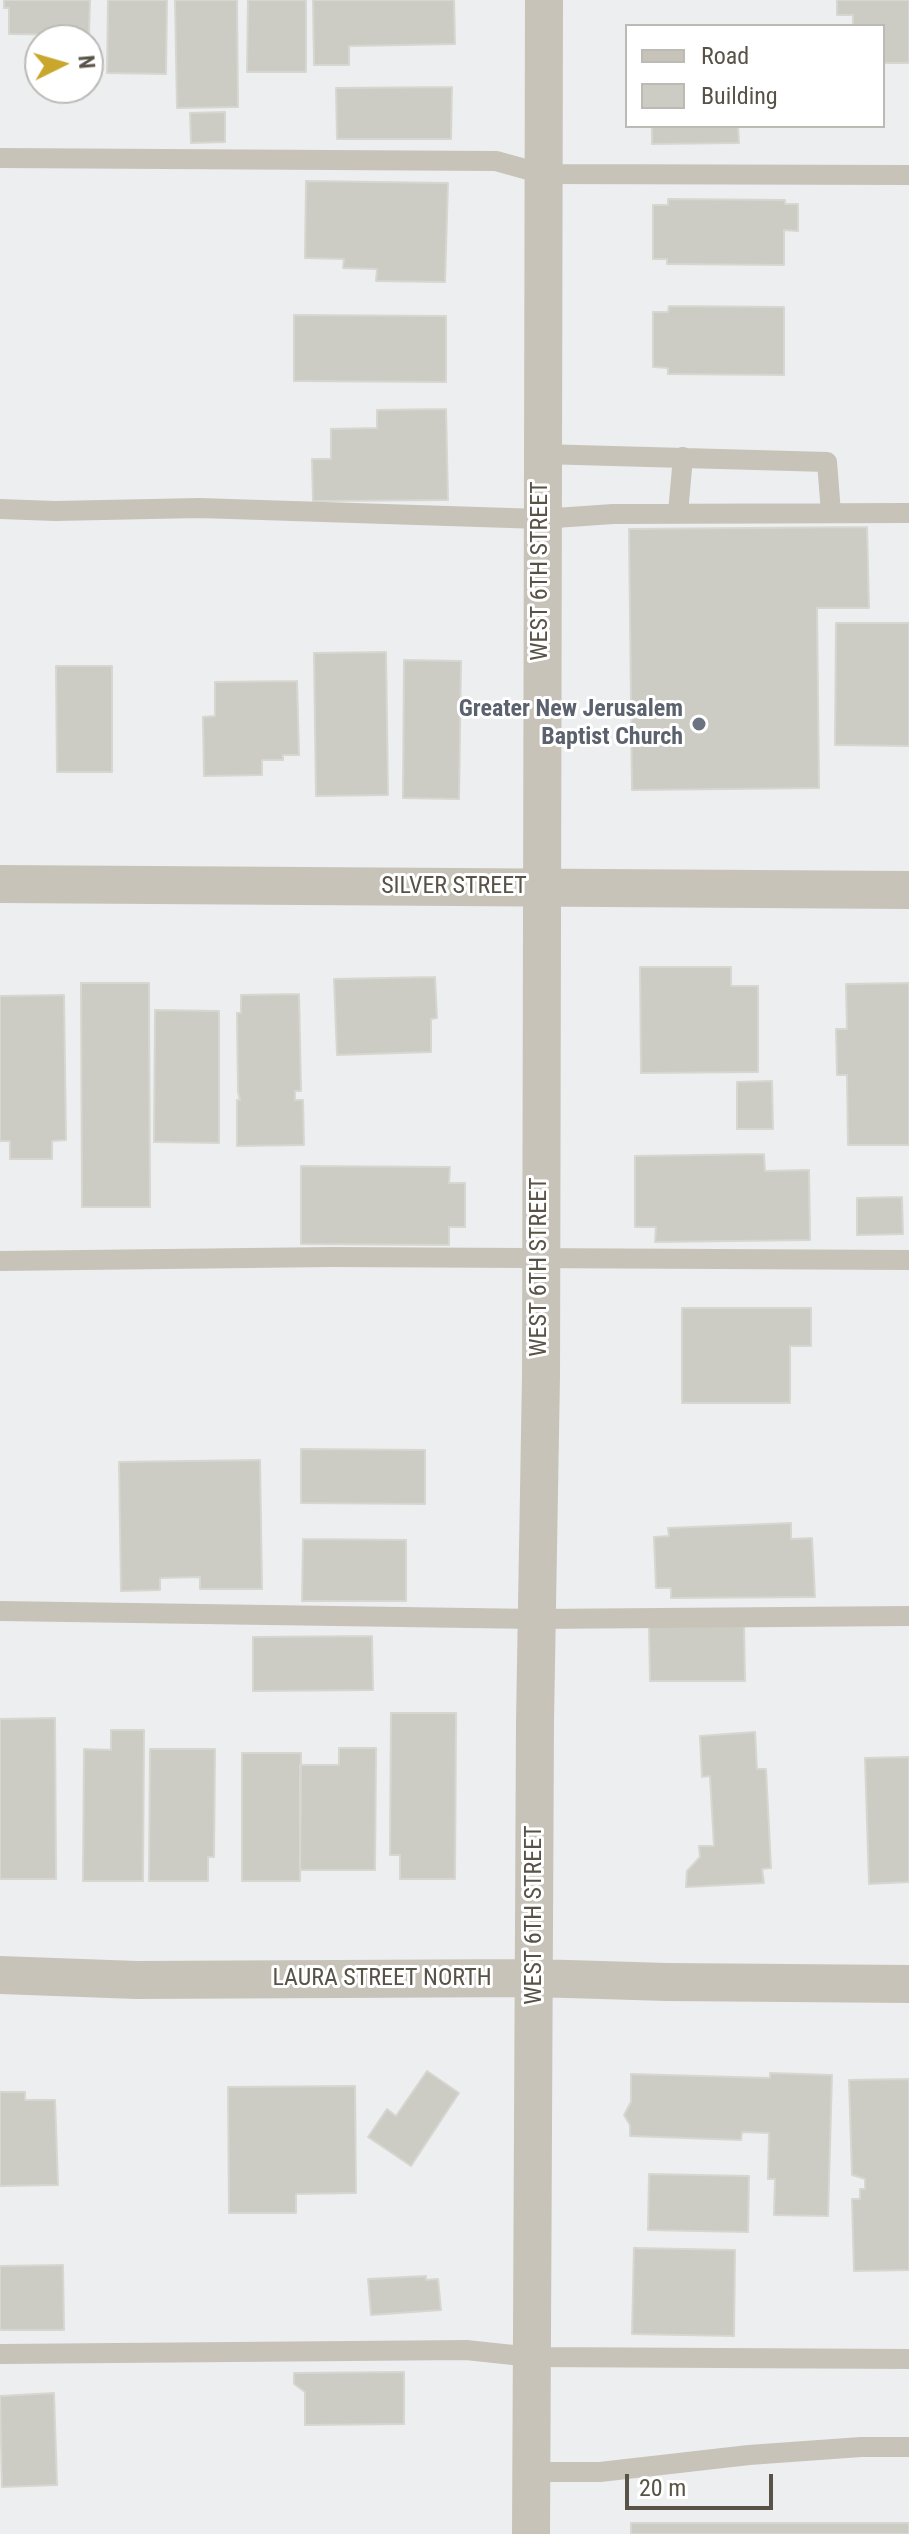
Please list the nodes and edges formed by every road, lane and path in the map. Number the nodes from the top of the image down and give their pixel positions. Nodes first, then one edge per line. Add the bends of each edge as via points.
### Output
1 (544, 0) edge
2 (0, 158) edge
3 (543, 174) junction
4 (909, 175) edge
5 (541, 454) junction
6 (683, 457) junction
7 (0, 509) edge
8 (678, 513) junction
9 (831, 513) junction
10 (909, 513) edge
11 (541, 519) junction
12 (0, 884) edge
13 (541, 888) junction
14 (909, 890) edge
15 (539, 1258) junction
16 (909, 1260) edge
17 (0, 1261) edge
18 (0, 1611) edge
19 (909, 1616) edge
20 (536, 1619) junction
21 (0, 1975) edge
22 (535, 1978) junction
23 (909, 1984) edge
24 (0, 2354) edge
25 (532, 2357) junction
26 (909, 2359) edge
27 (909, 2447) edge
28 (532, 2472) junction
29 (531, 2534) edge

1 - 3 street, WEST 6TH STREET
2 - 3 lane via 496,161
3 - 4 lane
3 - 5 street, WEST 6TH STREET
5 - 6 lane
5 - 11 street, WEST 6TH STREET
6 - 8 lane
6 - 9 lane via 827,462
7 - 11 lane via 199,508
8 - 9 lane
8 - 11 lane
9 - 10 lane
11 - 13 street, WEST 6TH STREET
12 - 13 street, SILVER STREET
13 - 14 street, SILVER STREET
13 - 15 street, WEST 6TH STREET
15 - 16 lane
15 - 17 lane
15 - 20 street, WEST 6TH STREET
18 - 20 lane
19 - 20 lane
20 - 22 street, WEST 6TH STREET
21 - 22 street, LAURA STREET NORTH via 137,1980
22 - 23 street, LAURA STREET NORTH
22 - 25 street, WEST 6TH STREET
24 - 25 lane via 466,2350
25 - 26 lane
25 - 28 street, WEST 6TH STREET
27 - 28 lane via 749,2455 600,2472
28 - 29 street, WEST 6TH STREET

